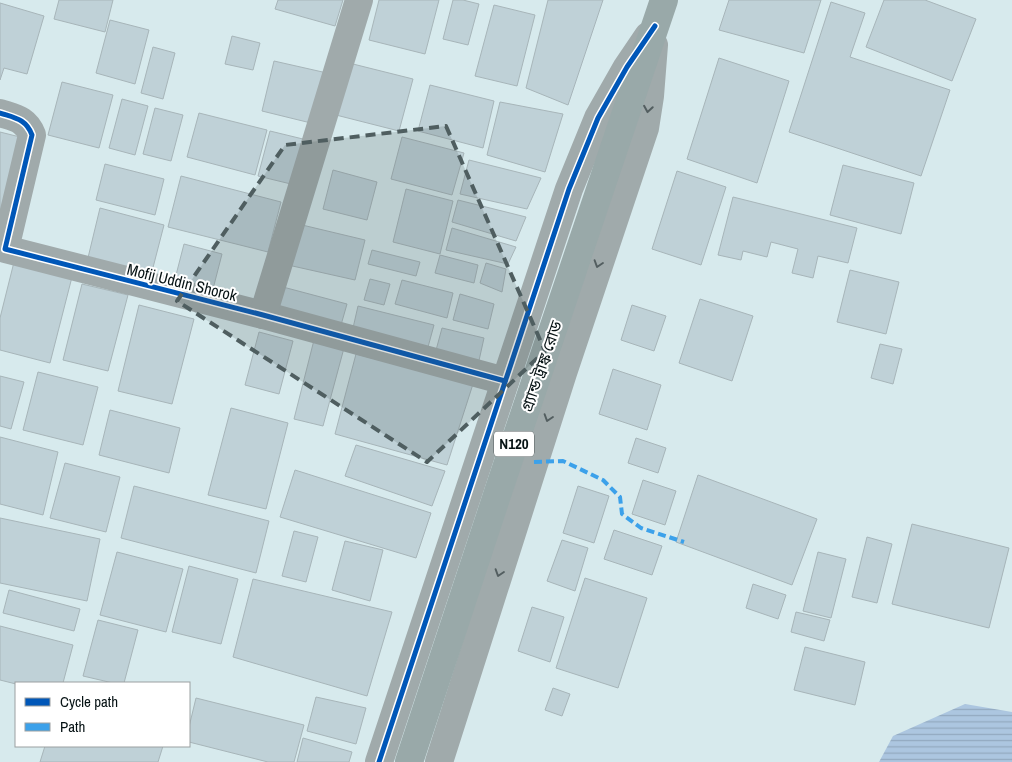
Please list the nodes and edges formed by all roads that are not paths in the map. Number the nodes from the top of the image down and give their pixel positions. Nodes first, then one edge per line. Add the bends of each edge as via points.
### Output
1 (359, 0) edge
2 (664, 0) edge
3 (655, 26) junction
4 (0, 113) edge
5 (3, 258) edge
6 (263, 315) junction
7 (505, 381) junction
8 (380, 762) edge
9 (409, 762) edge
10 (439, 762) edge

1 - 6 street
2 - 3 highway, গ্র্যান্ড ট্রাঙ্ক রোড / N120
3 - 7 street via 598,118 569,189
3 - 9 highway, গ্র্যান্ড ট্রাঙ্ক রোড / N120
3 -> 10 street via 645,128
4 - 5 street, Mofij Uddin Shorok via 18,119 28,126 32,135
5 - 6 street, Mofij Uddin Shorok
6 - 7 street, Mofij Uddin Shorok
7 - 8 street

